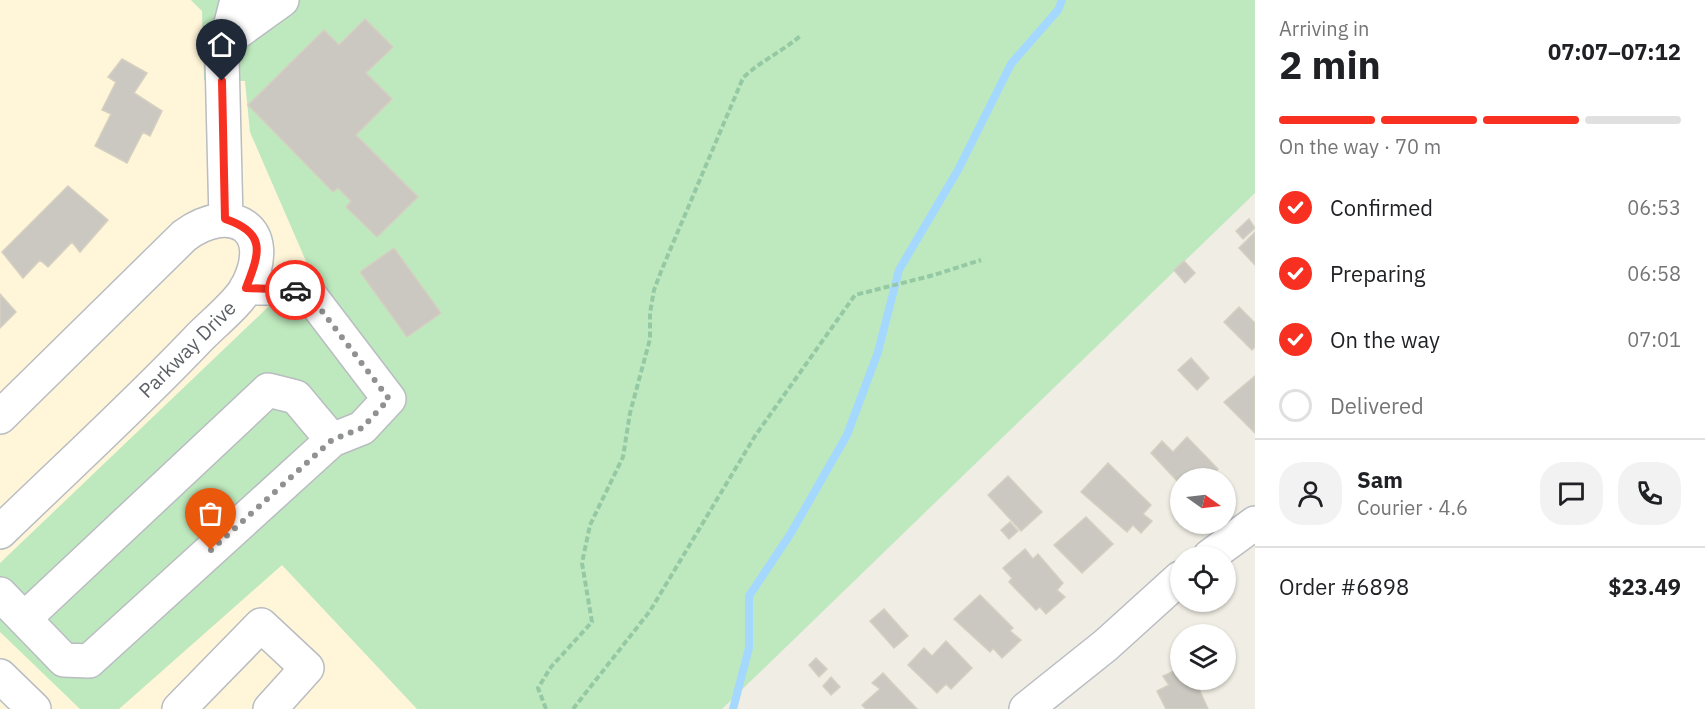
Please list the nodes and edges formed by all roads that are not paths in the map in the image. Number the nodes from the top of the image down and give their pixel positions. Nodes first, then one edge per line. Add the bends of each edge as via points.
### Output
1 (237, 0) edge
2 (282, 0) edge
3 (228, 39) junction
4 (225, 219) junction
5 (246, 288) junction
6 (0, 417) edge
7 (332, 440) junction
8 (1255, 523) edge
9 (0, 532) edge
10 (1224, 546) edge
11 (1170, 587) edge
12 (0, 594) edge
13 (24, 619) junction
14 (0, 676) edge
15 (34, 709) edge
16 (178, 709) edge
17 (270, 709) edge
18 (1026, 709) edge

1 - 3 street
2 - 3 street
3 - 4 street via 222,58
4 - 5 street, Parkway Drive via 250,230 256,238 255,264
4 - 6 street via 199,225 184,236
5 - 7 street via 290,288 309,294 389,399 362,428
5 - 9 street, Parkway Drive via 181,357
7 - 13 street via 89,661 64,660
7 - 13 street via 296,397 268,390
8 - 10 street
11 - 18 street
12 - 13 street
14 - 15 street
16 - 17 street via 261,625 307,668

